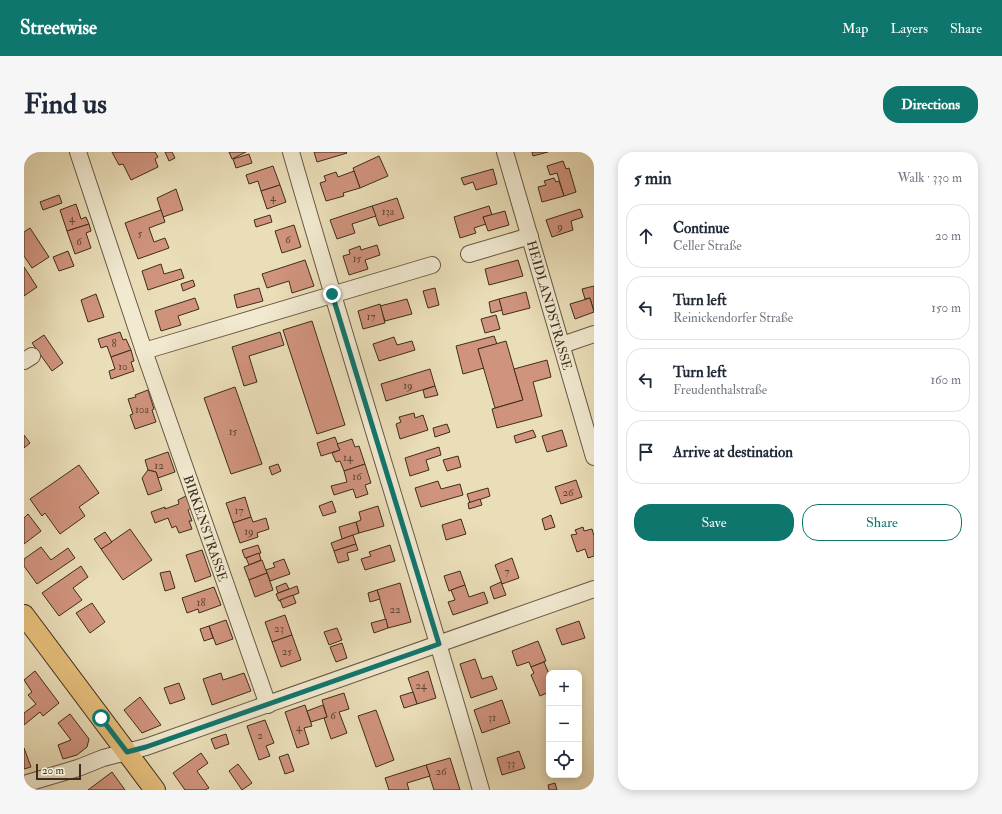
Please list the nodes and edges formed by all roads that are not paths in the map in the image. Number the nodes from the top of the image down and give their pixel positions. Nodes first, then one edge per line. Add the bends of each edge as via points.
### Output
1 (78, 152) edge
2 (291, 152) edge
3 (505, 152) edge
4 (530, 236) junction
5 (469, 254) dead end
6 (432, 264) dead end
7 (332, 294) junction
8 (594, 334) edge
9 (562, 345) junction
10 (144, 351) junction
11 (594, 457) edge
12 (594, 589) edge
13 (24, 615) edge
14 (439, 644) junction
15 (268, 705) junction
16 (127, 752) junction
17 (56, 774) junction
18 (24, 784) edge
19 (48, 790) edge
20 (155, 790) edge
21 (481, 790) edge

1 - 10 street, BIRKENSTRASSE
2 - 7 street
3 - 4 street, HEIDLANDSTRASSE
4 - 5 street
4 - 9 street, HEIDLANDSTRASSE
6 - 7 street
7 - 10 street
7 - 14 street
8 - 9 street
9 - 11 street, HEIDLANDSTRASSE
10 - 15 street, BIRKENSTRASSE
12 - 14 street
13 - 16 main road
14 - 15 street
14 - 21 street
15 - 16 street
16 - 17 street
16 - 20 main road
17 - 18 street
17 - 19 street

